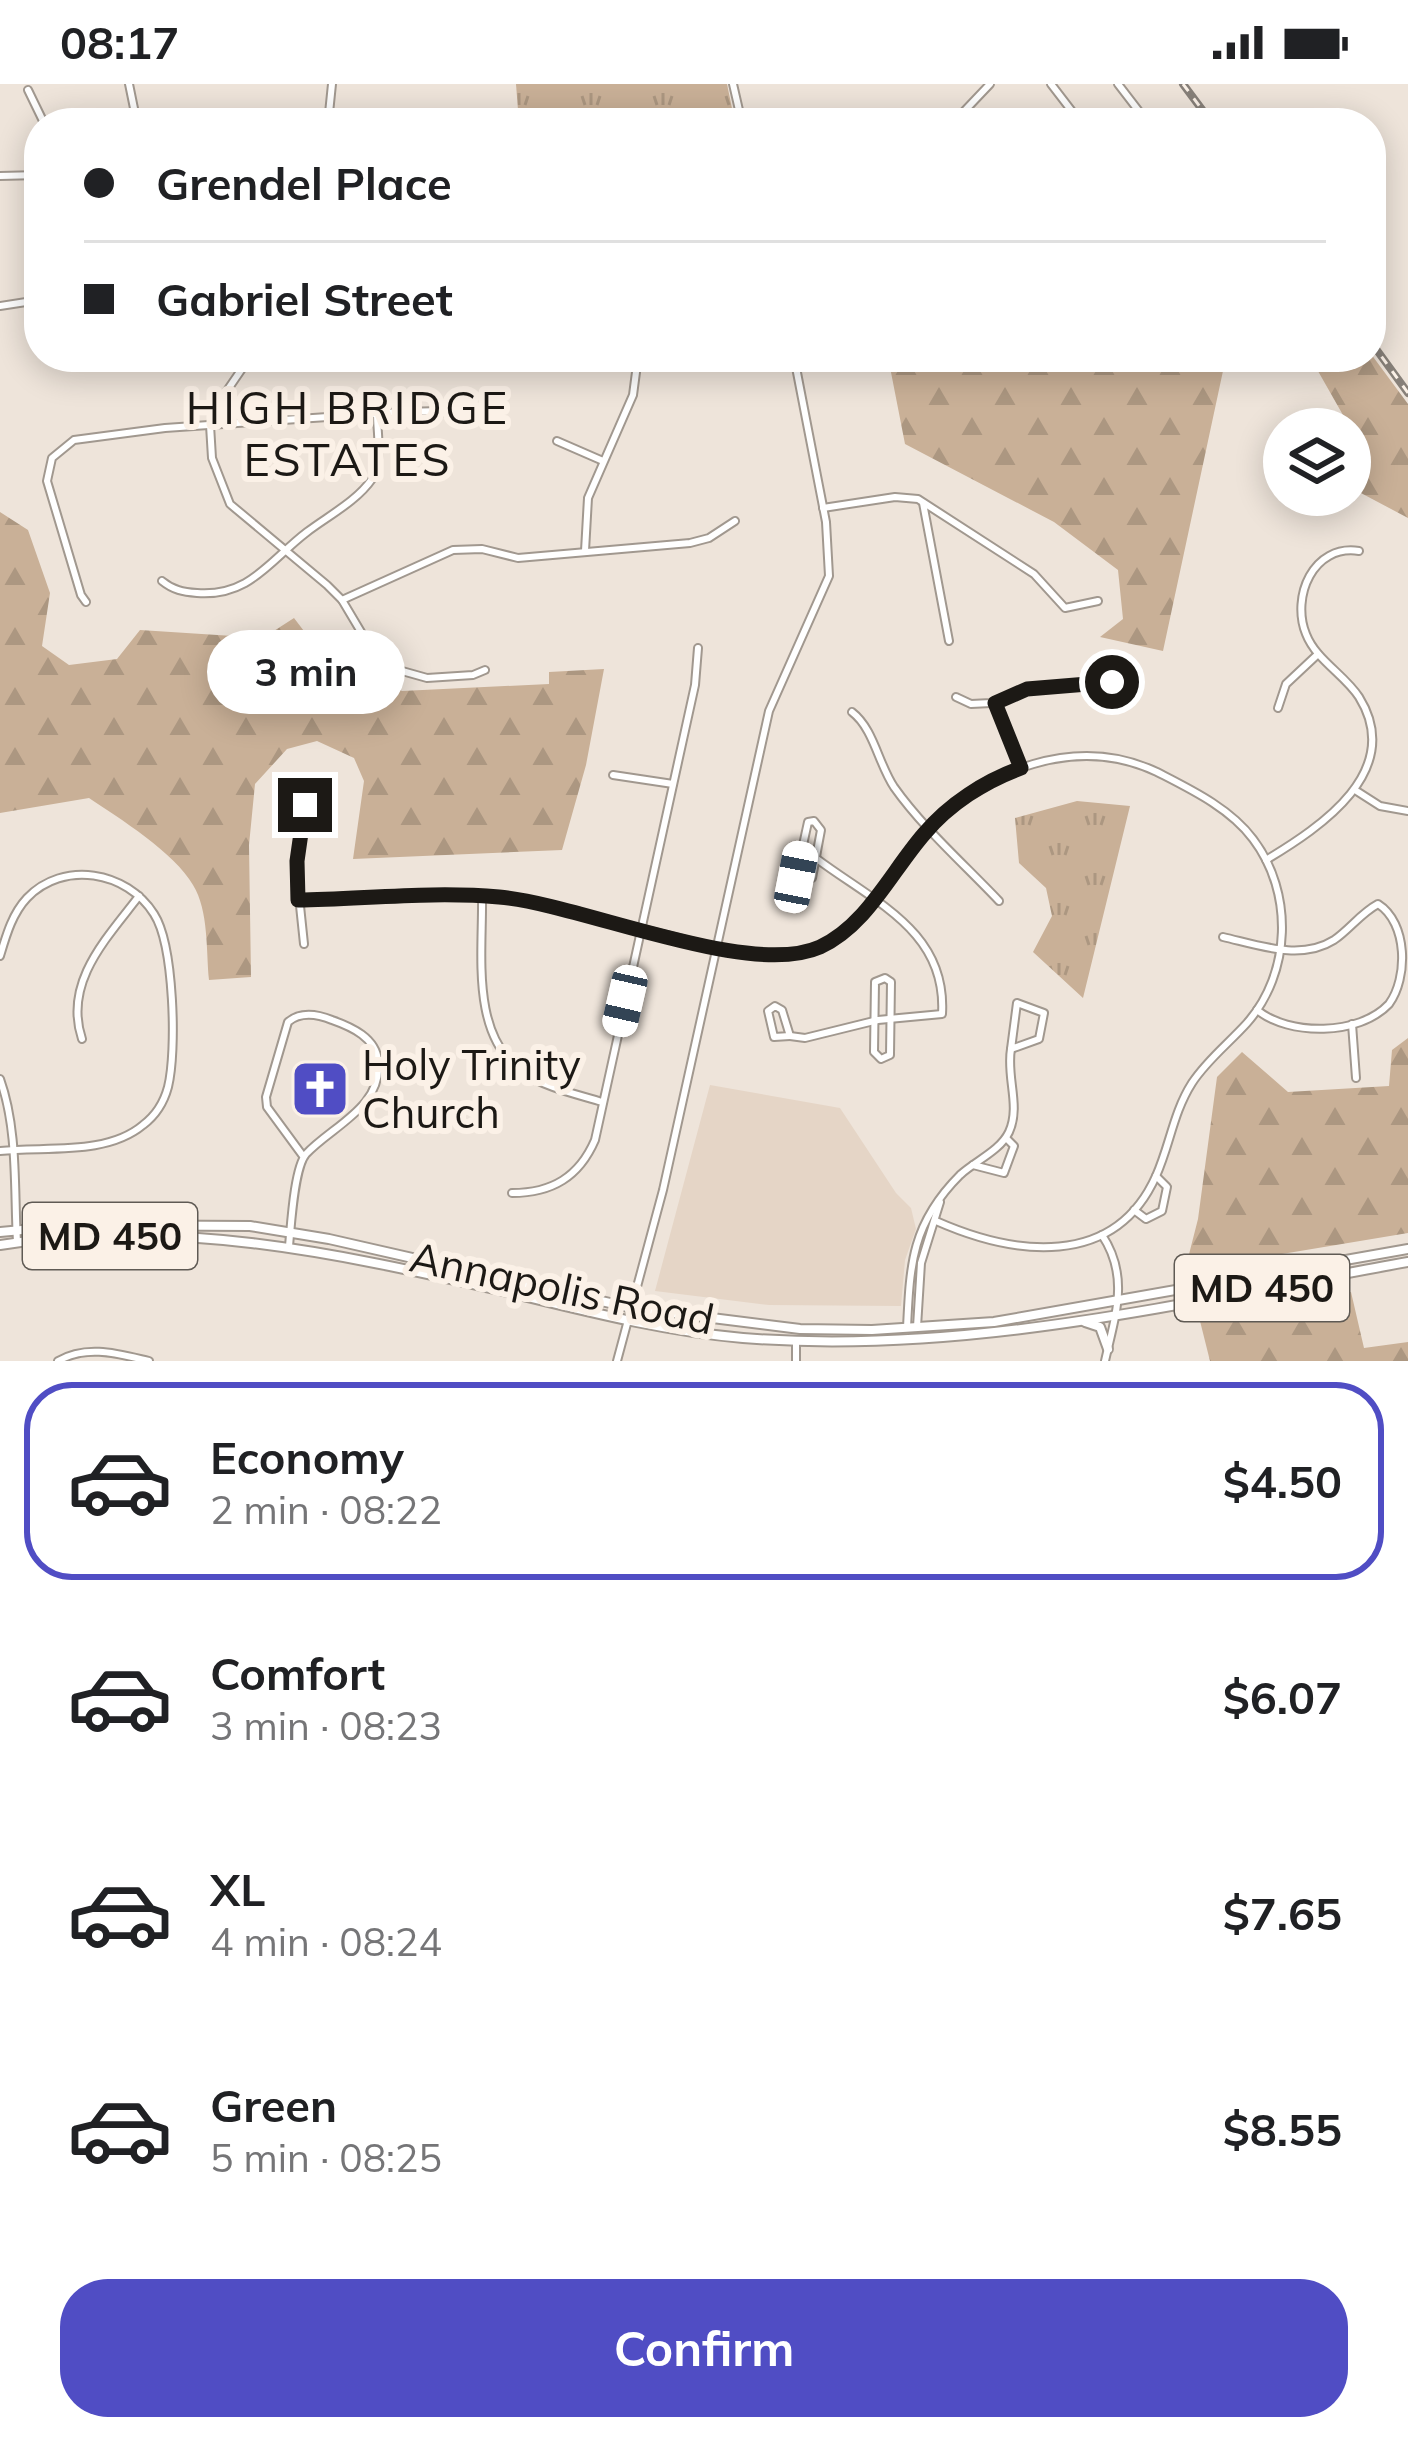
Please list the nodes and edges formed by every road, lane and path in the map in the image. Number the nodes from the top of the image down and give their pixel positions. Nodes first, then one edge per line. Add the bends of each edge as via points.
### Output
1 (990, 84) edge
2 (1051, 84) edge
3 (1118, 84) edge
4 (28, 90) dead end
5 (37, 108) edge
6 (970, 108) edge
7 (1070, 108) edge
8 (1136, 108) edge
9 (241, 372) edge
10 (636, 372) edge
11 (797, 372) edge
12 (376, 414) junction
13 (454, 417) dead end
14 (210, 425) junction
15 (557, 441) dead end
16 (603, 461) junction
17 (922, 501) junction
18 (823, 508) junction
19 (735, 521) dead end
20 (289, 549) junction
21 (585, 551) junction
22 (1358, 551) dead end
23 (162, 581) dead end
24 (342, 600) junction
25 (1098, 601) dead end
26 (86, 602) dead end
27 (949, 640) dead end
28 (698, 648) dead end
29 (1318, 654) junction
30 (485, 670) dead end
31 (1112, 682) dead end
32 (956, 697) dead end
33 (995, 703) junction
34 (1278, 708) dead end
35 (852, 712) dead end
36 (1021, 768) junction
37 (613, 775) dead end
38 (673, 784) junction
39 (1355, 790) junction
40 (307, 794) dead end
41 (1408, 811) edge
42 (929, 828) junction
43 (817, 859) junction
44 (1266, 860) junction
45 (139, 896) junction
46 (482, 897) junction
47 (298, 900) junction
48 (873, 901) junction
49 (999, 901) dead end
50 (641, 929) junction
51 (1223, 937) dead end
52 (304, 944) dead end
53 (716, 947) junction
54 (1281, 950) junction
55 (0, 956) edge
56 (1257, 1010) junction
57 (890, 1018) junction
58 (875, 1020) junction
59 (1352, 1024) junction
60 (790, 1036) junction
61 (82, 1039) dead end
62 (1011, 1049) junction
63 (1357, 1078) dead end
64 (0, 1079) edge
65 (602, 1102) junction
66 (1006, 1138) junction
67 (13, 1150) junction
68 (0, 1151) edge
69 (303, 1156) junction
70 (973, 1165) junction
71 (1156, 1177) junction
72 (512, 1193) dead end
73 (940, 1202) junction
74 (1134, 1210) junction
75 (936, 1221) junction
76 (16, 1230) junction
77 (0, 1232) edge
78 (290, 1232) junction
79 (1102, 1235) junction
80 (17, 1242) junction
81 (0, 1245) edge
82 (289, 1246) junction
83 (1408, 1249) edge
84 (1408, 1262) edge
85 (1120, 1297) junction
86 (632, 1308) junction
87 (1116, 1313) junction
88 (1071, 1321) junction
89 (627, 1322) junction
90 (912, 1328) junction
91 (796, 1341) junction
92 (1108, 1349) junction
93 (58, 1361) edge
94 (149, 1361) edge
95 (617, 1361) edge
96 (796, 1361) edge
97 (1105, 1361) edge

1 - 6 street
2 - 7 street
3 - 8 street
4 - 5 street
9 - 14 street
10 - 16 street
11 - 18 street
12 - 13 street via 437,410
12 - 14 street
12 - 20 street via 373,478
14 - 20 street via 226,498
14 - 26 street via 91,435 55,453 48,489
15 - 16 street
16 - 21 street via 588,498
17 - 18 street
17 - 25 street via 1034,574 1066,608
17 - 27 street
18 - 53 street via 829,576 769,711
19 - 21 street via 697,542
20 - 23 street via 257,579 227,591 181,591
20 - 24 street
21 - 24 street via 518,558 452,550
22 - 29 street via 1333,553 1308,578 1302,618
24 - 30 street via 377,654 401,672 446,678
28 - 38 street
29 - 34 street via 1286,685
29 - 39 street via 1357,694 1370,723 1369,761
31 - 33 street via 1027,689
32 - 33 street
33 - 36 street
35 - 42 street via 890,782
36 - 42 street
36 - 44 street via 1090,756 1147,768 1228,814
37 - 38 street
38 - 50 street
39 - 41 street
39 - 44 street
40 - 47 street
42 - 48 street
42 - 49 street
43 - 43 street via 812,878 800,881 811,820 820,826
43 - 48 street
44 - 54 street via 1281,912
45 - 55 street via 102,876 54,880 19,908
45 - 61 street via 83,975
45 - 67 street via 165,946 165,1096 144,1125 120,1138
46 - 47 street
46 - 50 street
46 - 65 street via 484,1000 499,1044 526,1074
47 - 52 street
48 - 53 street via 842,934 809,951 768,956
48 - 57 street via 921,939 940,974 941,1015
50 - 53 street
50 - 65 street
51 - 54 street
53 - 86 street
54 - 56 street
54 - 59 street via 1324,945 1372,907 1384,907 1403,937 1402,982 1385,1008
56 - 59 street via 1286,1025
56 - 71 street via 1191,1084
57 - 58 street
57 - 58 street via 890,1055 881,1059
57 - 58 street via 890,982 880,978
58 - 60 street
59 - 63 street
60 - 60 street via 782,1010 771,1007 774,1037
62 - 62 street via 1039,1039 1043,1010 1014,1005
62 - 66 street via 1014,1107
64 - 67 street
65 - 72 street via 579,1169 547,1190
66 - 70 street
66 - 70 street via 1014,1146 1004,1173
67 - 68 street
67 - 76 street
69 - 69 street via 364,1104 379,1070 368,1039 311,1015 288,1022 266,1097
69 - 78 street
70 - 73 street
71 - 74 street
71 - 74 street via 1167,1187 1162,1211 1146,1219
73 - 75 street
73 - 90 street via 910,1268
74 - 79 street
75 - 79 street via 1010,1247
75 - 90 street
76 - 77 main road, Annapolis Road / MD 450
76 - 78 main road, Annapolis Road / MD 450 via 195,1223
76 - 80 street
78 - 82 street
78 - 86 main road, Annapolis Road / MD 450
79 - 85 street via 1119,1268
80 - 81 main road, Annapolis Road / MD 450
80 - 82 main road, Annapolis Road / MD 450 via 128,1234
82 - 89 main road, Annapolis Road / MD 450
83 - 85 main road, Annapolis Road / MD 450
84 - 87 main road, Annapolis Road / MD 450
85 - 87 street
85 - 90 main road, Annapolis Road / MD 450 via 994,1322
86 - 89 street
86 - 90 main road, Annapolis Road / MD 450 via 800,1329
87 - 88 main road, Annapolis Road / MD 450
87 - 92 street
88 - 91 main road, Annapolis Road / MD 450 via 915,1340
88 - 92 main road via 1100,1327
89 - 91 main road, Annapolis Road / MD 450
89 - 95 street
91 - 96 street
92 - 97 street
93 - 94 street via 102,1350

